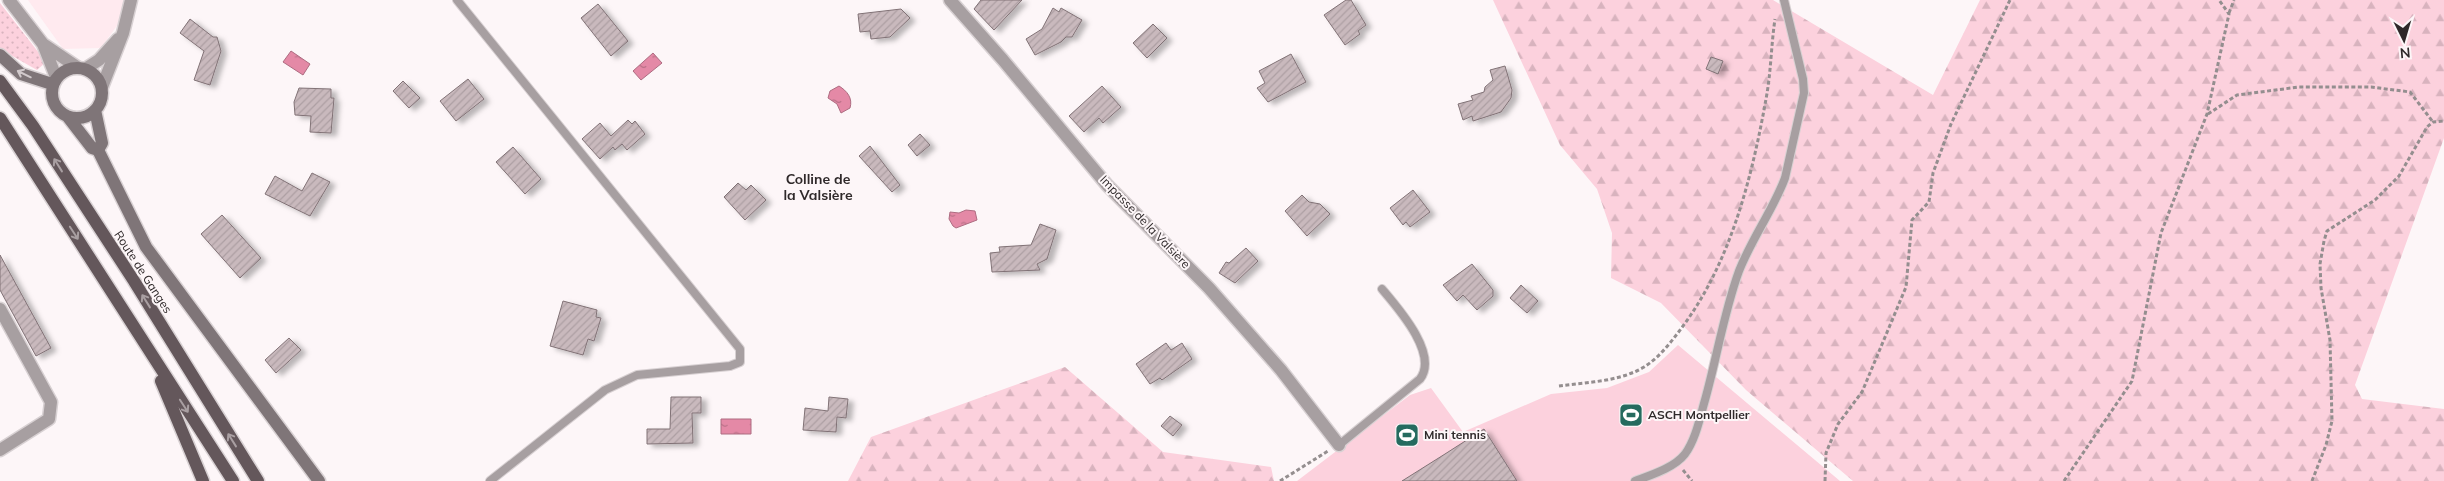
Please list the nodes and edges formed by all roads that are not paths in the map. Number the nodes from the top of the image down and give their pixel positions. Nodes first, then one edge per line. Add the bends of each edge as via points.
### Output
1 (9, 0) edge
2 (131, 0) edge
3 (457, 0) edge
4 (950, 0) edge
5 (1784, 0) edge
6 (123, 33) junction
7 (43, 44) junction
8 (0, 56) edge
9 (81, 68) junction
10 (0, 81) edge
11 (54, 81) junction
12 (102, 88) junction
13 (95, 110) junction
14 (68, 117) junction
15 (0, 118) edge
16 (98, 150) junction
17 (1382, 289) dead end
18 (0, 309) edge
19 (148, 351) junction
20 (1340, 445) joint
21 (0, 450) edge
22 (203, 481) edge
23 (233, 481) edge
24 (258, 481) edge
25 (319, 481) edge
26 (490, 481) edge
27 (1635, 481) edge

1 - 7 street
2 - 6 street
3 - 26 lane via 740,350 740,362 730,366 637,375 605,390
4 - 20 street, Impasse de la Valsière via 1107,185 1210,288
5 - 27 lane via 1804,93 1785,178 1740,269 1693,440 1677,461
6 - 9 street via 99,60
6 - 12 street
7 - 9 street
7 - 11 street
11 -> 8 street via 21,74
9 - 11 street via 62,72
9 - 12 street via 98,79
24 -> 10 main road, Route de Ganges via 134,281
11 - 14 street via 52,100 55,107
12 - 13 street via 102,99
13 - 14 street via 83,118
13 - 16 street via 102,143
14 - 16 street via 92,148
15 -> 19 main road
16 - 25 street via 146,247
17 - 20 lane via 1411,326 1425,362 1425,374
18 - 21 street via 51,402 48,419
19 - 22 main road
19 -> 23 main road

